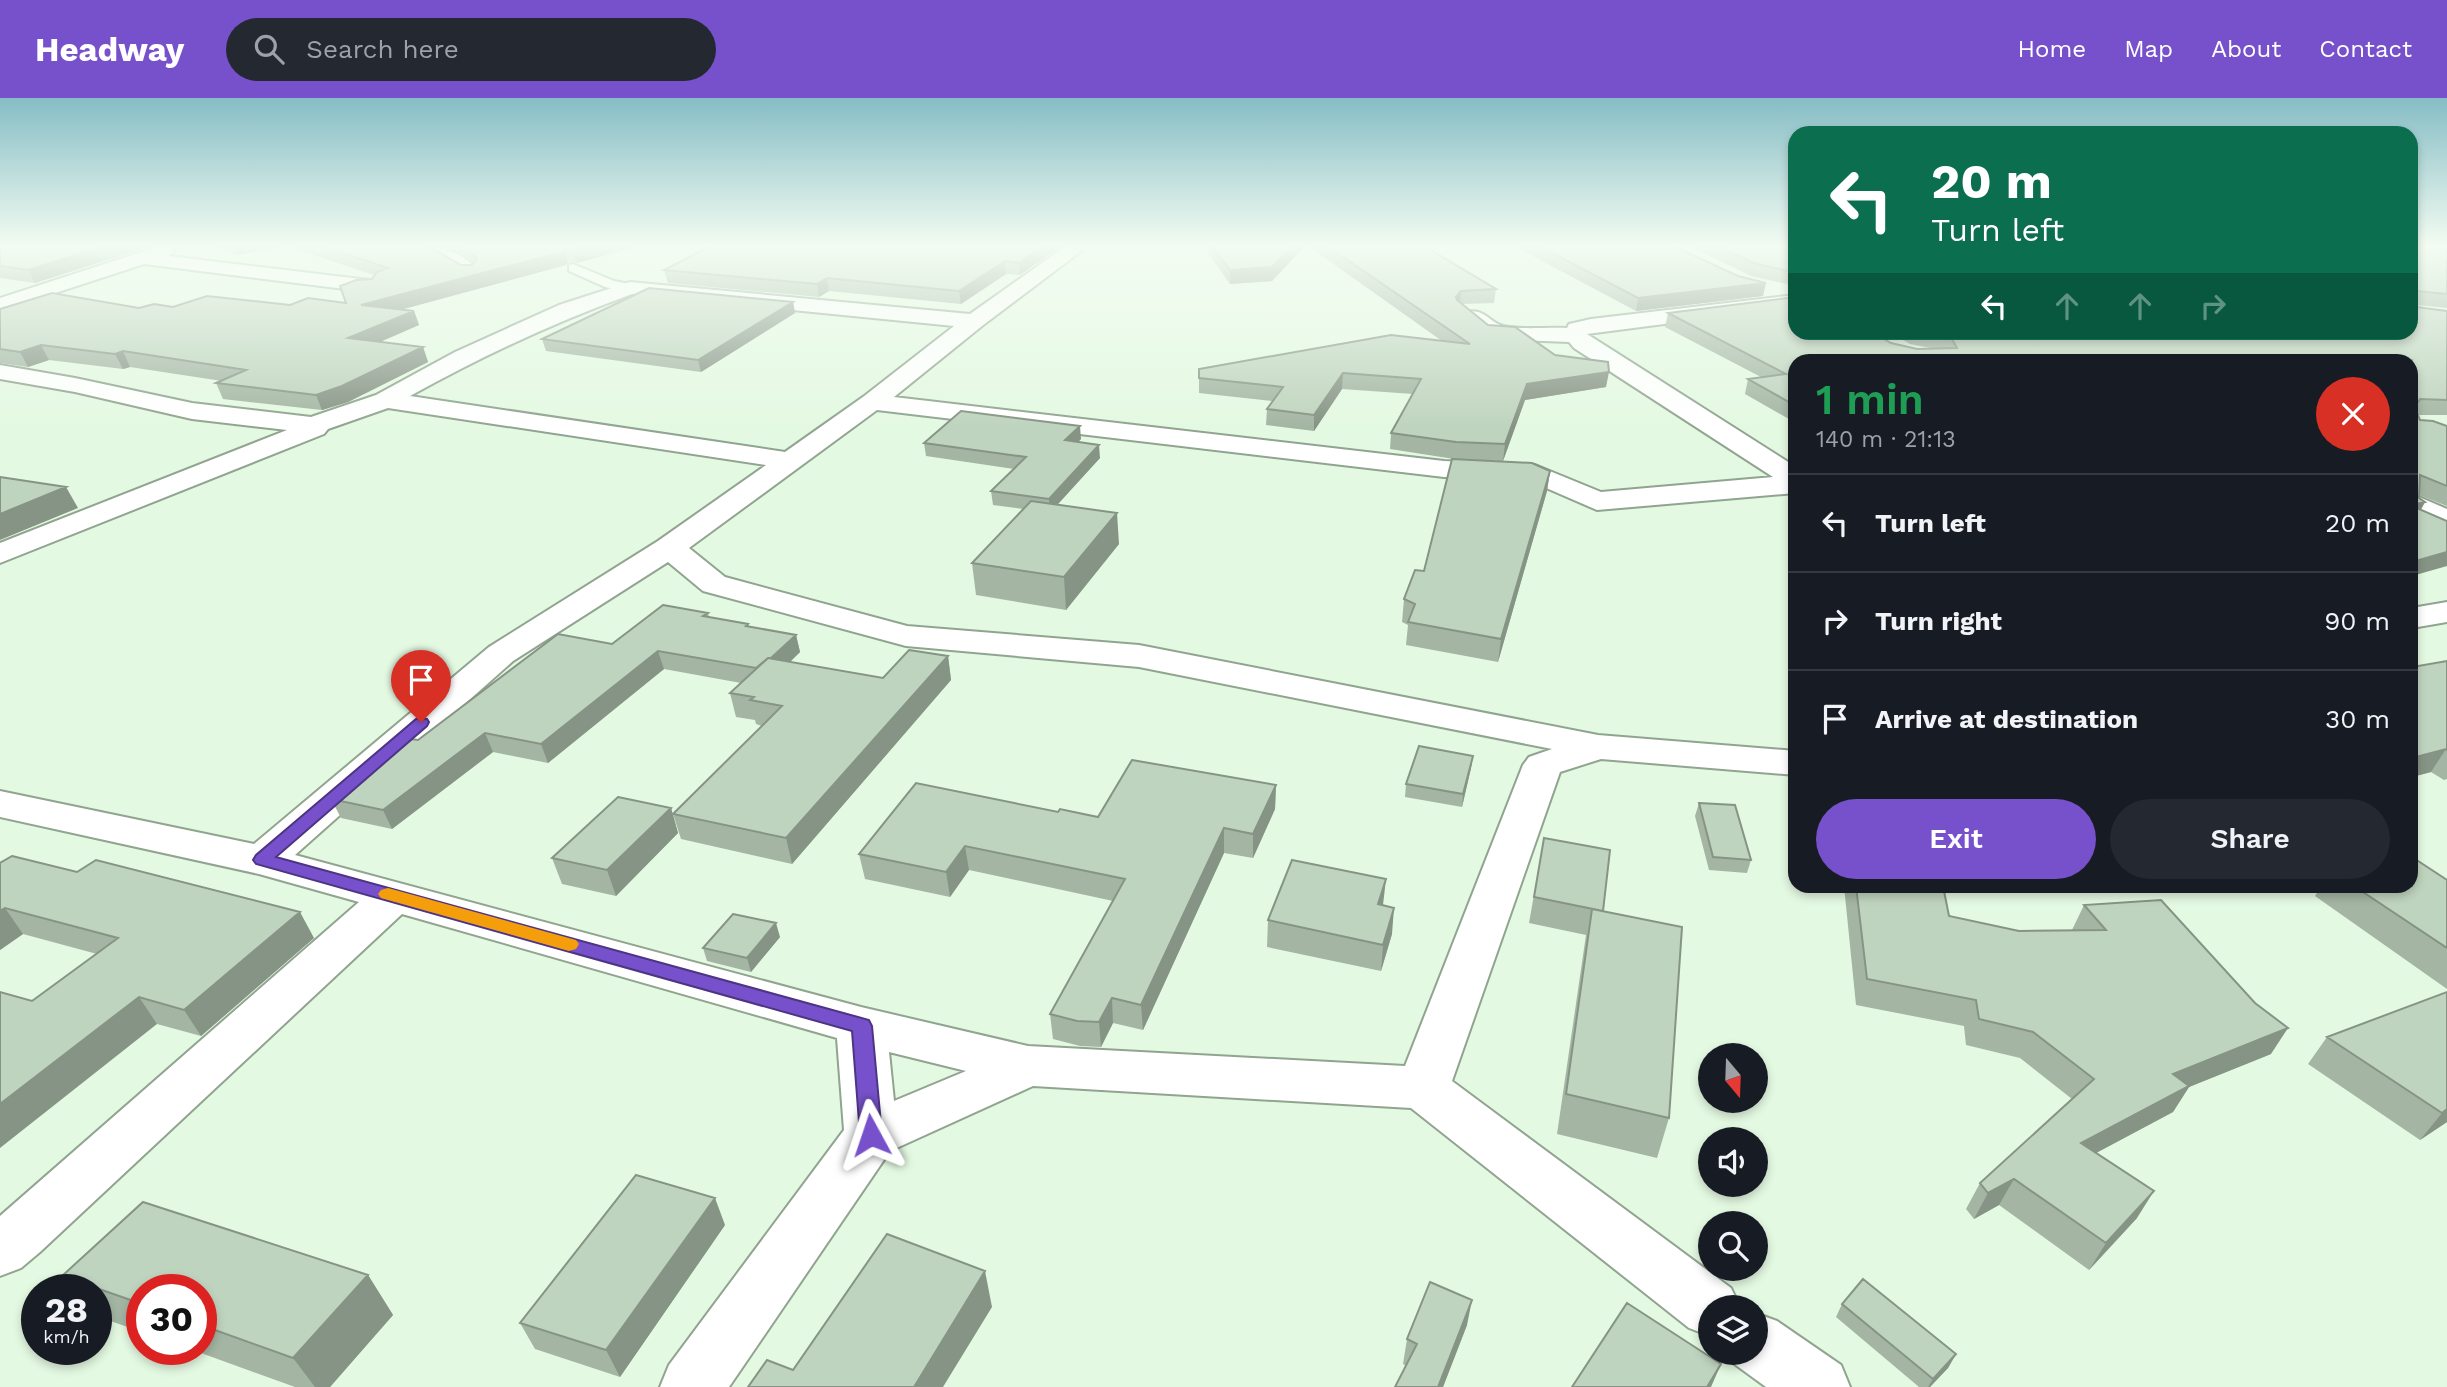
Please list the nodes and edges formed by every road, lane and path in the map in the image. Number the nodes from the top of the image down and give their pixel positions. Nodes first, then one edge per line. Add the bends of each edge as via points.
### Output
1 (578, 306) edge
2 (819, 306) edge
3 (995, 306) edge
4 (1747, 306) edge
5 (1468, 312) edge
6 (974, 321) junction
7 (1575, 335) junction
8 (0, 372) edge
9 (872, 402) junction
10 (790, 461) junction
11 (1788, 477) edge
12 (1788, 483) edge
13 (2418, 506) edge
14 (2447, 521) edge
15 (669, 548) junction
16 (0, 554) edge
17 (2447, 612) edge
18 (2418, 617) edge
19 (1598, 747) junction
20 (1788, 762) edge
21 (0, 804) edge
22 (262, 860) junction
23 (394, 896) junction
24 (861, 1026) junction
25 (1028, 1066) junction
26 (1423, 1088) junction
27 (871, 1135) junction
28 (0, 1250) edge
29 (1698, 1299) edge
30 (1768, 1351) edge
31 (692, 1387) edge
32 (1818, 1387) edge

1 - 8 street via 463,356 385,400 313,425 192,411
2 - 6 street
3 - 6 street
4 - 7 street via 1591,326 1577,329
5 - 7 street via 1496,332
6 - 9 street
7 - 11 street
9 - 10 street
9 - 12 street via 1444,469 1535,473 1597,501
10 - 15 street
10 - 16 street via 386,400
13 - 14 street
15 - 19 street via 714,584 906,636 1139,656
15 - 22 street via 501,654
17 - 18 street
19 - 20 street
19 - 26 street via 1543,765
21 - 22 street
22 - 23 street
23 - 24 street
23 - 28 street
24 - 25 street
24 - 27 street
25 - 26 street
25 - 27 street
26 - 29 street
27 - 31 street
30 - 32 street

